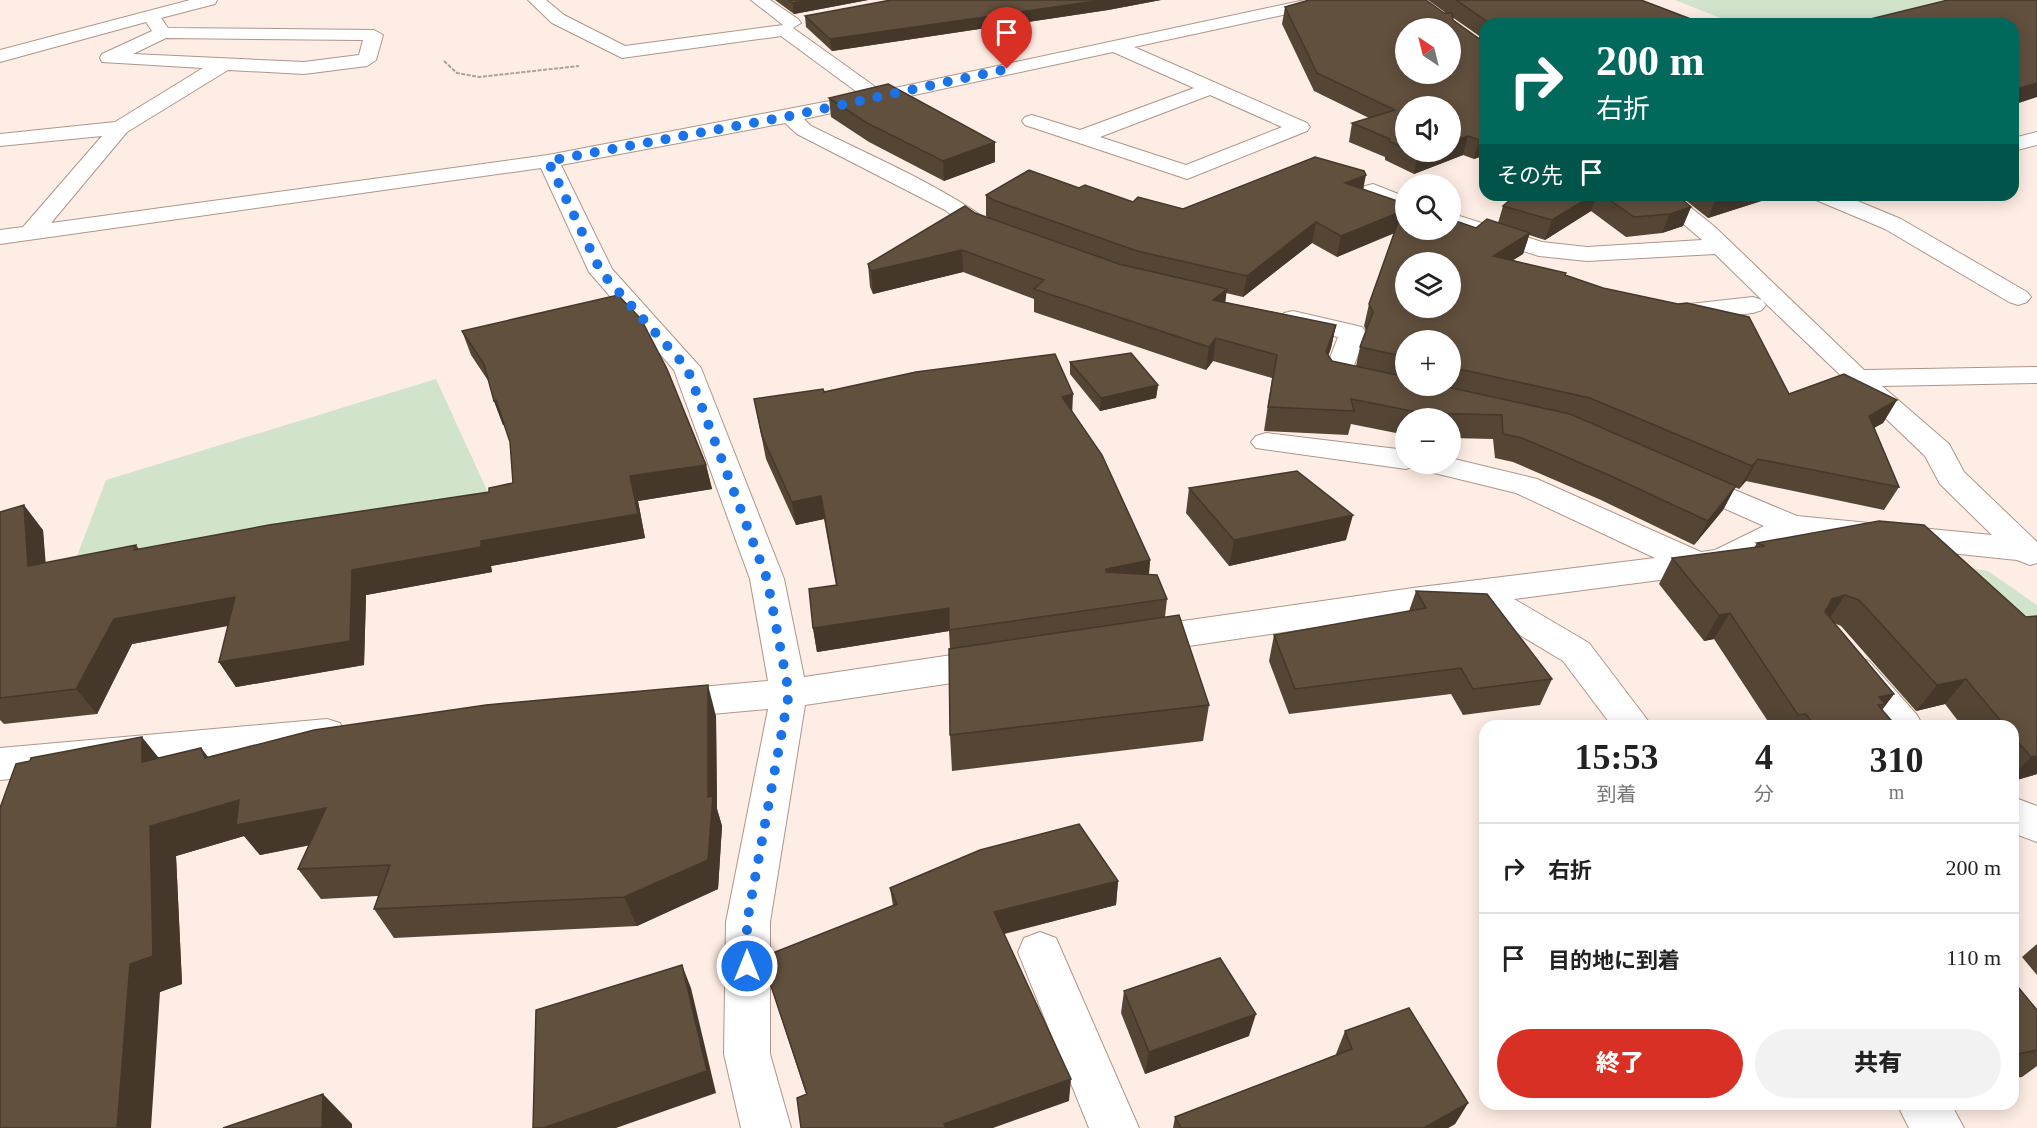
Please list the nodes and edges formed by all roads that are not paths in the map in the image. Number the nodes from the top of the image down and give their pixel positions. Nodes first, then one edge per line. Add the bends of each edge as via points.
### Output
1 (209, 0) edge
2 (536, 0) edge
3 (759, 0) edge
4 (1329, 0) edge
5 (1226, 4) dead end
6 (150, 16) junction
7 (1254, 16) junction
8 (795, 23) junction
9 (163, 33) junction
10 (1115, 46) junction
11 (0, 56) edge
12 (224, 64) junction
13 (1211, 88) junction
14 (877, 97) junction
15 (790, 116) junction
16 (1032, 121) dead end
17 (120, 128) junction
18 (1080, 137) junction
19 (2037, 138) edge
20 (0, 140) edge
21 (2019, 143) edge
22 (548, 161) junction
23 (1373, 190) edge
24 (1395, 200) edge
25 (1669, 201) edge
26 (1838, 201) edge
27 (1461, 224) edge
28 (30, 232) junction
29 (0, 237) edge
30 (1017, 240) edge
31 (1720, 246) junction
32 (2018, 297) dead end
33 (1753, 305) dead end
34 (1646, 310) edge
35 (1274, 315) edge
36 (2037, 375) edge
37 (1857, 378) junction
38 (1390, 389) edge
39 (1266, 442) dead end
40 (1395, 458) edge
41 (1461, 470) edge
42 (1665, 470) edge
43 (1792, 526) junction
44 (2031, 555) edge
45 (1696, 563) junction
46 (1413, 600) junction
47 (1835, 645) edge
48 (1107, 646) edge
49 (1025, 658) edge
50 (789, 693) junction
51 (636, 707) edge
52 (1628, 720) edge
53 (1899, 720) edge
54 (364, 731) edge
55 (19, 773) edge
56 (2019, 816) edge
57 (2037, 825) edge
58 (1040, 952) dead end
59 (1926, 1110) edge
60 (766, 1128) edge
61 (1114, 1128) edge
62 (1939, 1128) edge

1 - 6 street
2 - 8 street via 558,19 622,52
3 - 8 street
4 - 7 street
5 - 7 street
6 - 9 street
6 - 11 street
7 - 10 street
8 - 14 street
9 - 12 street via 110,58
9 - 12 street via 374,34 366,60 304,68
10 - 13 street
10 - 14 street
12 - 17 street
13 - 18 street
13 - 18 street via 1300,127 1187,172
14 - 15 street
15 - 22 street
15 - 30 street via 804,130 953,205 984,228
16 - 18 street
17 - 20 street
17 - 28 street
19 - 21 street
22 - 28 street
22 - 50 street via 601,272 687,368 767,579
23 - 24 street
25 - 31 street
26 - 32 street via 1893,224
27 - 31 street via 1587,265
28 - 29 street
31 - 37 street
33 - 34 street via 1669,315
35 - 38 street via 1353,333 1337,376
36 - 37 street
37 - 44 street via 1938,450 1951,477
39 - 40 street
41 - 45 street via 1526,486
42 - 43 street
43 - 44 street
43 - 45 street via 1721,561
45 - 46 street
46 - 48 street
46 - 52 street via 1502,608 1542,630 1576,652
47 - 53 street
49 - 50 street
50 - 51 street
50 - 60 street via 747,922 747,1054
54 - 55 street
56 - 57 street
58 - 61 street
59 - 62 street

